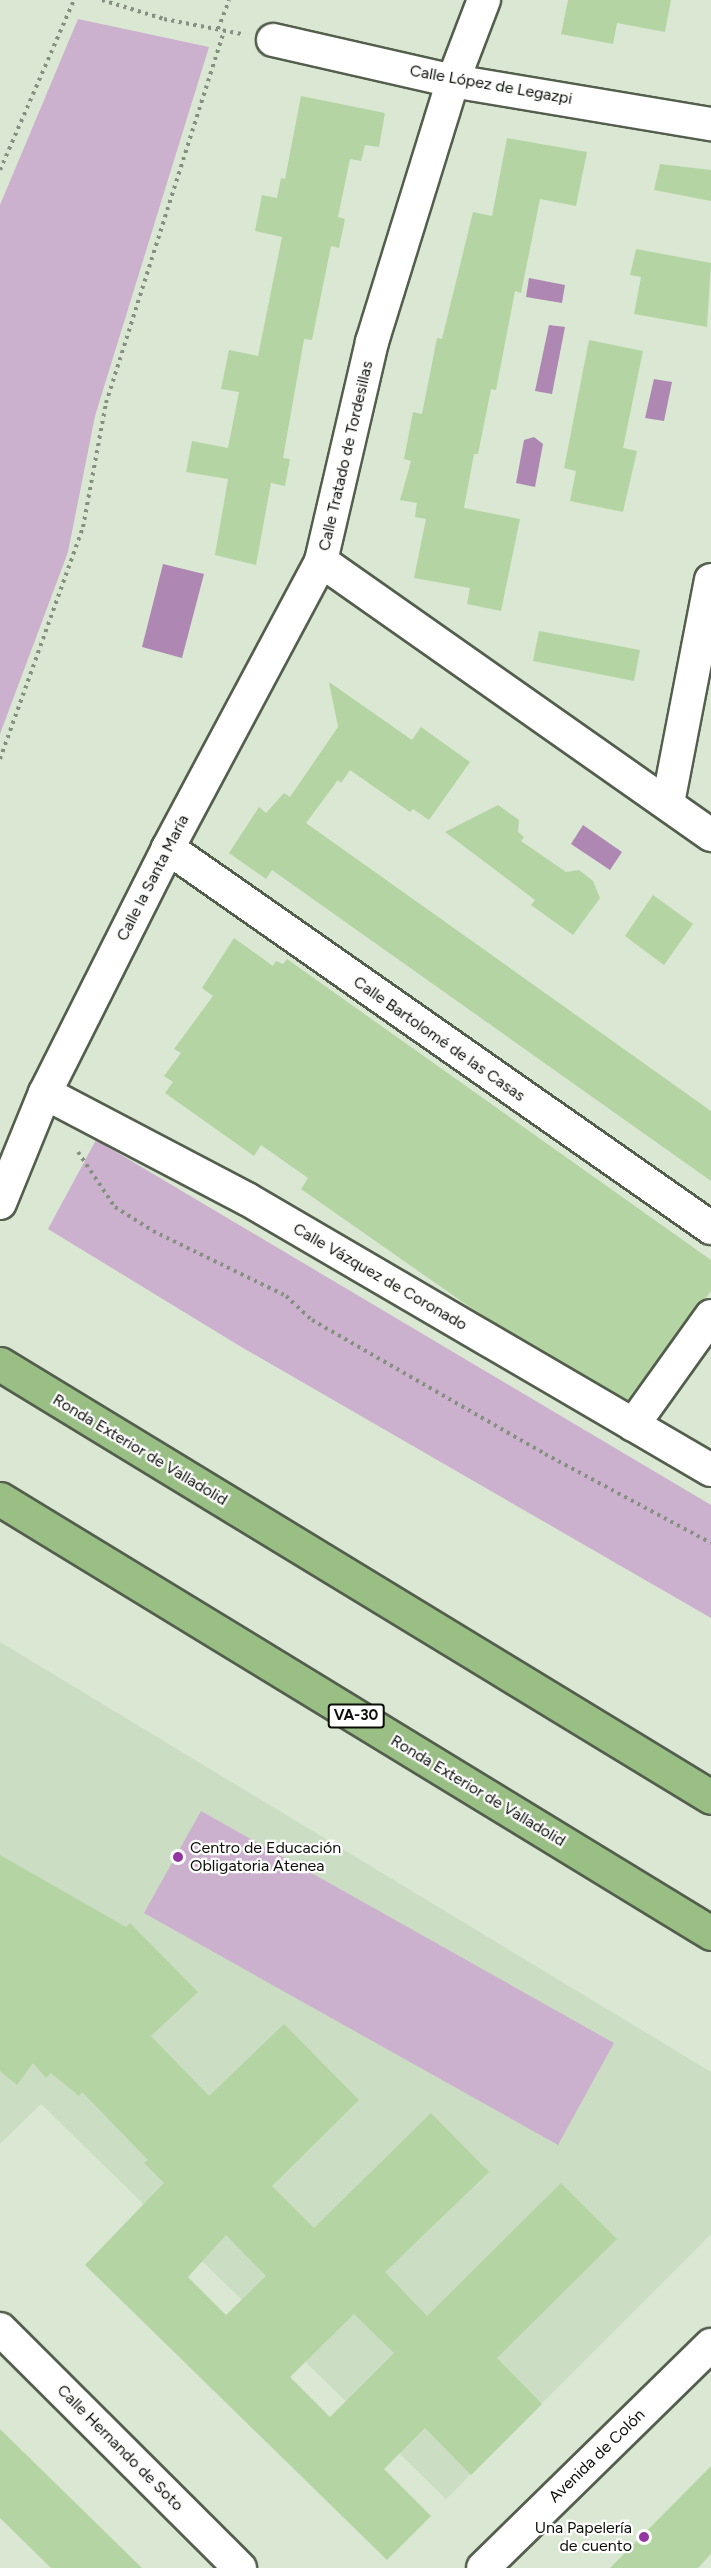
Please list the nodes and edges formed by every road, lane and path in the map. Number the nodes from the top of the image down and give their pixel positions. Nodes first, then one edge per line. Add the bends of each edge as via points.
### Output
1 (74, 0) edge
2 (102, 0) edge
3 (229, 0) edge
4 (484, 0) edge
5 (218, 29) junction
6 (273, 40) dead end
7 (453, 81) junction
8 (711, 124) edge
9 (0, 170) edge
10 (321, 561) junction
11 (711, 579) edge
12 (0, 759) edge
13 (668, 803) junction
14 (711, 835) edge
15 (168, 848) junction
16 (45, 1093) junction
17 (76, 1150) dead end
18 (0, 1203) edge
19 (711, 1228) edge
20 (711, 1316) edge
21 (5, 1367) edge
22 (633, 1425) junction
23 (711, 1470) edge
24 (0, 1499) edge
25 (711, 1542) edge
26 (711, 1797) edge
27 (711, 1933) edge
28 (0, 2329) edge
29 (711, 2345) edge
30 (240, 2568) edge
31 (483, 2568) edge

1 - 9 path
2 - 5 path via 164,19
3 - 5 path
4 - 7 street, Calle Tratado de Tordesillas
5 - 12 path via 224,30 106,403 83,527
6 - 7 street, Calle López de Legazpi
7 - 8 street, Calle López de Legazpi
7 - 10 street, Calle Tratado de Tordesillas via 372,342
10 - 13 street, Calle Tratado de Tordesillas
10 - 15 street, Calle la Santa María
11 - 13 street
13 - 14 street, Calle Tratado de Tordesillas
15 - 16 street, Calle la Santa María
15 - 19 street, Calle Bartolomé de las Casas
16 - 18 street, Calle la Santa María
16 - 22 street, Calle Vázquez de Coronado via 247,1199
17 - 25 path via 84,1156 115,1207 153,1231 286,1296 312,1320 545,1454
20 - 22 street
21 - 26 highway, Ronda Exterior de Valladolid
22 - 23 street, Calle Vázquez de Coronado
24 - 27 highway, Ronda Exterior de Valladolid / VA-30
28 - 30 street, Calle Hernando de Soto
29 - 31 street, Avenida de Colón

